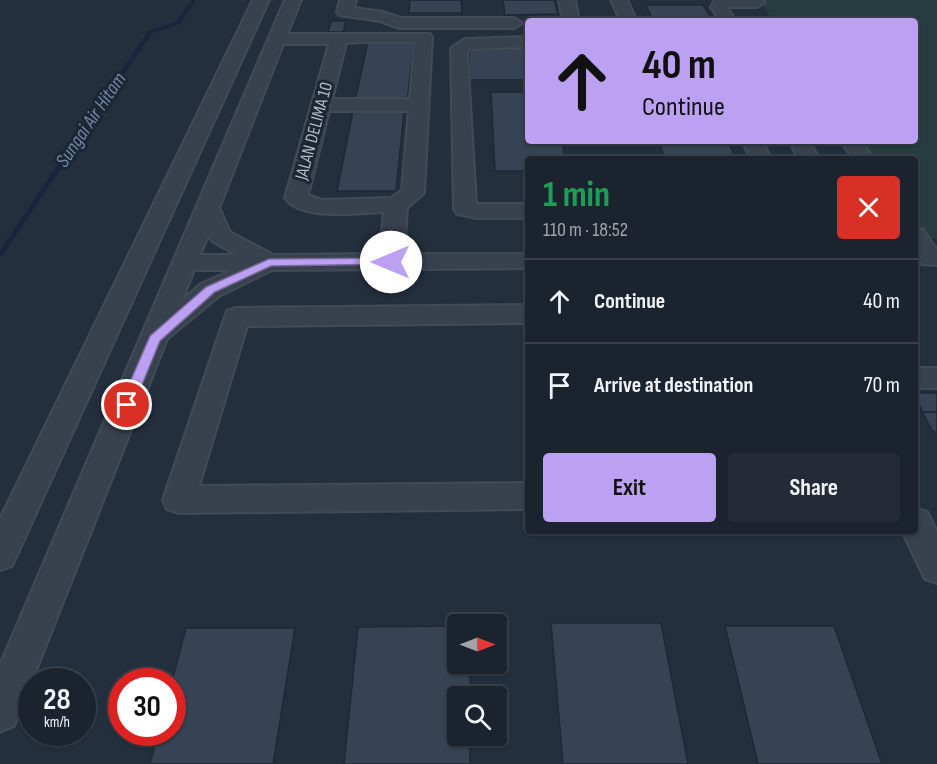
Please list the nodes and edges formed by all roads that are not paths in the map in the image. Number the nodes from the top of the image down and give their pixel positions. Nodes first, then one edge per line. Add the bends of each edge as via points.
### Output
1 (261, 0) edge
2 (293, 0) edge
3 (348, 0) edge
4 (379, 0) edge
5 (567, 0) edge
6 (620, 0) edge
7 (759, 4) edge
8 (375, 16) junction
9 (570, 18) edge
10 (625, 18) edge
11 (726, 18) edge
12 (525, 23) edge
13 (277, 39) junction
14 (339, 39) junction
15 (525, 42) edge
16 (321, 105) junction
17 (419, 105) junction
18 (396, 205) junction
19 (208, 208) junction
20 (525, 211) edge
21 (918, 241) edge
22 (928, 259) edge
23 (525, 261) edge
24 (269, 262) junction
25 (391, 262) junction
26 (186, 263) junction
27 (525, 314) edge
28 (154, 339) junction
29 (918, 378) edge
30 (937, 378) edge
31 (525, 496) edge
32 (918, 528) edge
33 (0, 555) edge
34 (937, 568) edge
35 (0, 712) edge

1 - 33 street
2 - 13 street
3 - 8 street via 345,12
4 - 8 street
5 - 9 street
6 - 10 street
7 - 11 street via 721,3 719,7
8 - 12 street via 399,23
13 - 14 street
13 - 19 street
14 - 16 street, JALAN DELIMA 10
14 - 17 street via 424,37
15 - 20 street via 465,44 458,53 465,208
16 - 17 street
16 - 18 street, JALAN DELIMA 10 via 296,198 319,207
17 - 18 street via 413,194
18 - 25 street
19 - 24 street via 220,236
19 - 26 street
21 - 22 street
23 - 25 street
24 - 25 street
24 - 26 street
24 - 28 street via 210,290
26 - 28 street
27 - 31 street via 236,317 179,500
28 - 35 street
29 - 30 street
32 - 34 street

